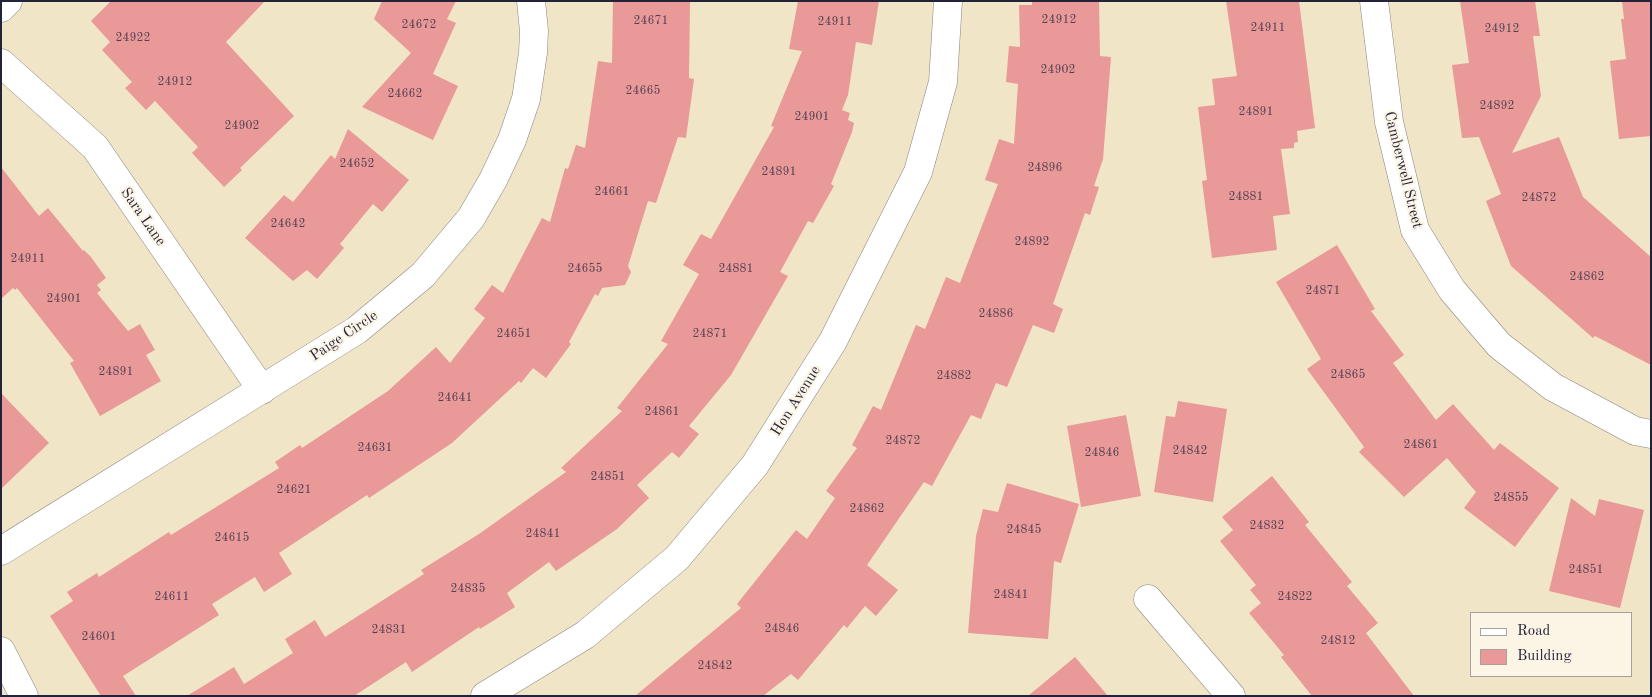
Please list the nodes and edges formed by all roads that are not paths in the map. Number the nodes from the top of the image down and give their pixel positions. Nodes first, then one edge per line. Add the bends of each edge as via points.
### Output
1 (8, 1) edge
2 (531, 1) edge
3 (948, 1) edge
4 (1374, 1) edge
5 (1, 8) edge
6 (1, 63) edge
7 (262, 390) junction
8 (1651, 434) edge
9 (1, 551) edge
10 (1148, 599) dead end
11 (1, 651) edge
12 (24, 696) edge
13 (485, 696) edge
14 (1231, 696) edge

1 - 5 street
2 - 7 street, Paige Circle via 533,54 526,99 494,180 471,218 423,275 379,313
3 - 13 street, Hon Avenue via 943,82 918,172 834,341 755,465 678,558 585,635
4 - 8 street, Camberwell Street via 1389,122 1415,230 1452,290 1499,345 1553,387 1635,431
6 - 7 street, Sara Lane via 95,147
7 - 9 street, Paige Circle
10 - 14 street
11 - 12 street

